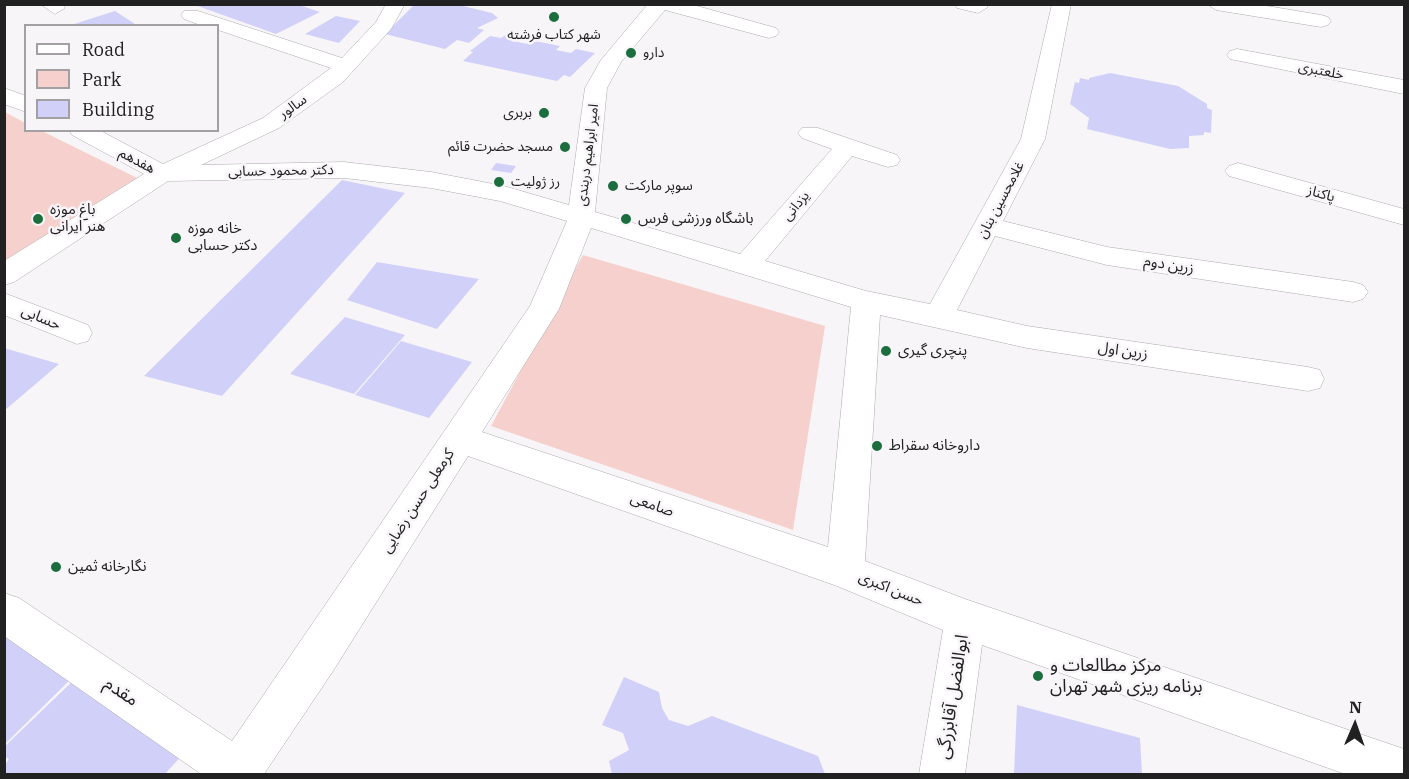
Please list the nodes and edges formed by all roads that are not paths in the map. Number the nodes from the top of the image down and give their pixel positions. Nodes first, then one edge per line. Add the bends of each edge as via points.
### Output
1 (396, 4) edge
2 (659, 4) edge
3 (666, 4) edge
4 (1062, 4) edge
5 (1216, 4) edge
6 (190, 15) dead end
7 (1321, 21) dead end
8 (218, 24) edge
9 (219, 24) edge
10 (769, 32) dead end
11 (1237, 55) dead end
12 (346, 66) junction
13 (1404, 87) edge
14 (4, 95) edge
15 (24, 104) edge
16 (84, 132) edge
17 (810, 133) dead end
18 (847, 146) junction
19 (888, 160) dead end
20 (1238, 171) dead end
21 (162, 174) junction
22 (1404, 217) edge
23 (581, 219) junction
24 (987, 226) junction
25 (746, 266) junction
26 (4, 275) edge
27 (1353, 292) dead end
28 (866, 301) junction
29 (4, 303) edge
30 (939, 317) junction
31 (77, 333) dead end
32 (1308, 379) dead end
33 (458, 438) junction
34 (845, 571) junction
35 (4, 612) edge
36 (965, 619) junction
37 (1404, 772) edge
38 (237, 773) edge
39 (942, 774) edge

1 - 12 street, سالور via 384,25
2 - 23 street, امیر ابراهیم دربندی via 612,60 596,88
3 - 10 street
4 - 24 street, غلامحسین بنان via 1033,139
5 - 7 street
6 - 8 street
9 - 12 street
11 - 13 street, خلعتبری
12 - 21 street, سالور via 271,123
14 - 15 street
16 - 21 street, هفدهم
17 - 18 street
18 - 19 street
18 - 25 street, یزدانی
20 - 22 street, پاکناز
21 - 23 street, دکتر محمود حسابی via 344,170 431,180 504,194
21 - 26 street
23 - 25 street
23 - 33 street, کرمعلی حسن رضایی via 544,309
24 - 27 street, زرین دوم via 1107,256
24 - 30 street, غلامحسین بنان
25 - 28 street
28 - 30 street
28 - 34 street, حسن اکبری
29 - 31 street, حسابی
30 - 32 street, زرین اول via 1028,337
33 - 34 street, صامعی
33 - 38 street, کرمعلی حسن رضایی via 318,656
34 - 36 street, حسن اکبری
35 - 38 street, مقدم
36 - 37 street, حسن اکبری
36 - 39 street, ابوالفضل آقابزرگی

